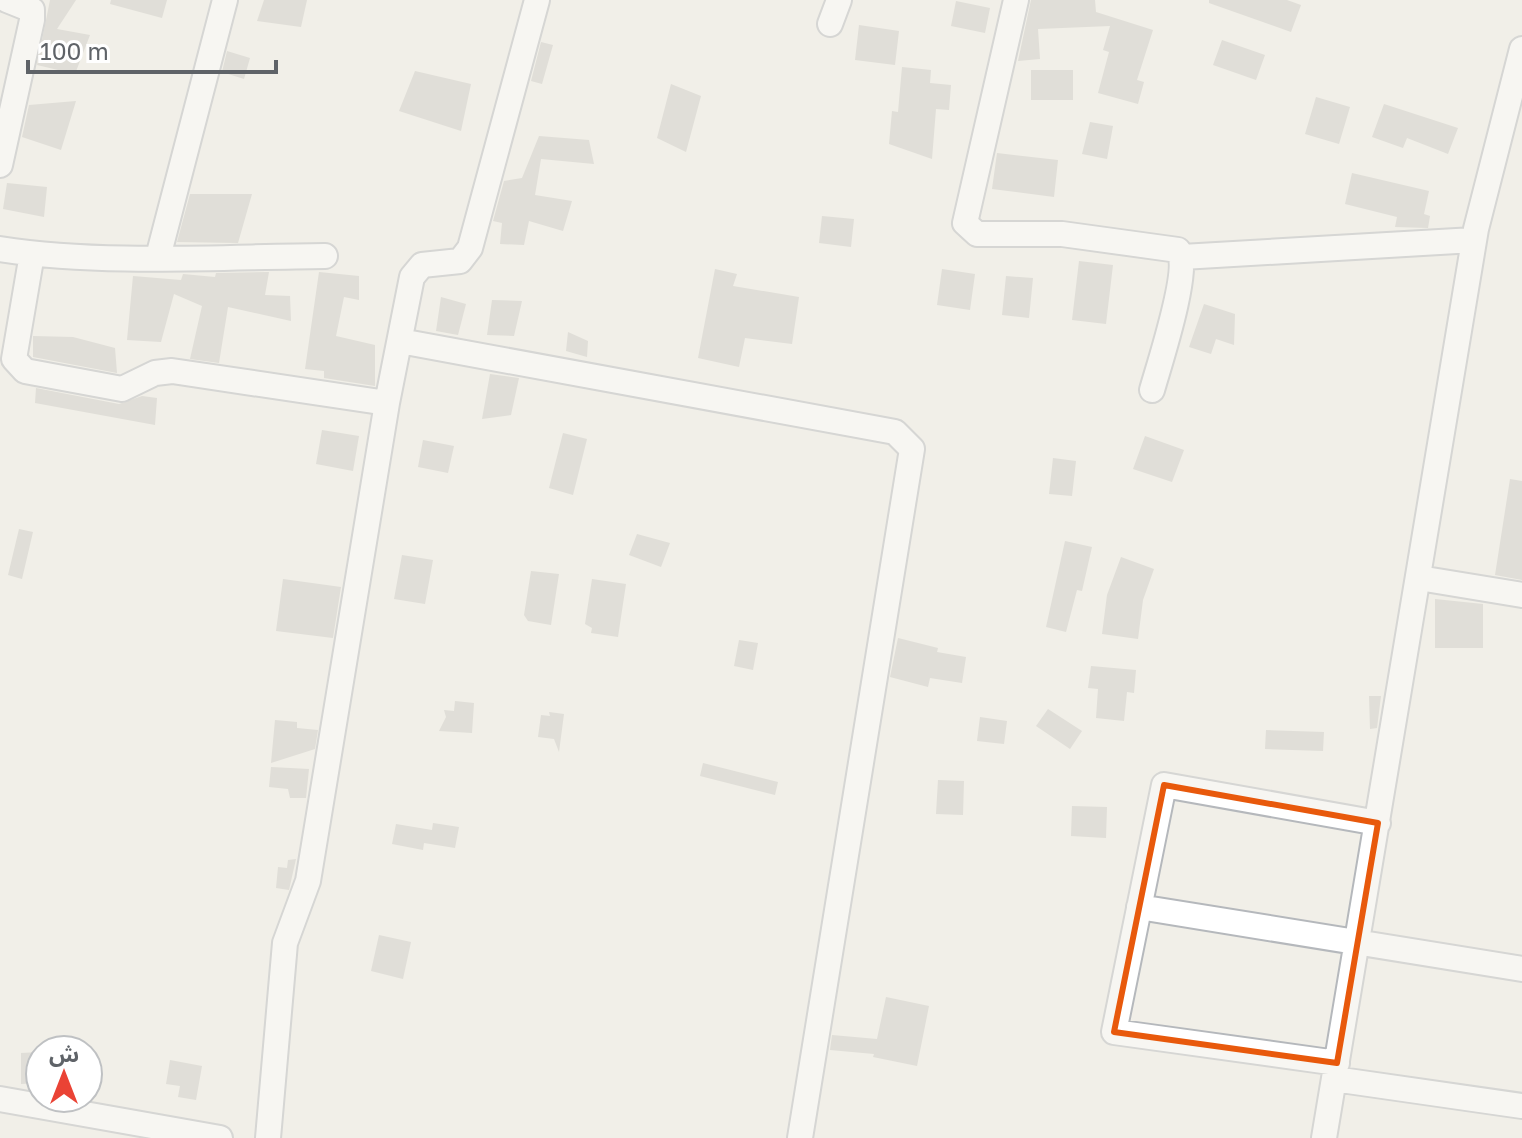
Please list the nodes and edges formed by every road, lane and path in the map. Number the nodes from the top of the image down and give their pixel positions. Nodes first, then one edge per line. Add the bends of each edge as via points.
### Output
1 (7, 0) edge
2 (225, 0) edge
3 (537, 0) edge
4 (839, 0) edge
5 (1016, 0) edge
6 (830, 24) dead end
7 (1522, 49) edge
8 (0, 165) edge
9 (1474, 240) junction
10 (0, 249) edge
11 (32, 254) junction
12 (325, 256) dead end
13 (158, 257) junction
14 (1182, 257) junction
15 (400, 341) junction
16 (1152, 390) dead end
17 (387, 403) junction
18 (1419, 578) junction
19 (1522, 595) edge
20 (1378, 823) junction
21 (1139, 907) junction
22 (1357, 941) junction
23 (1522, 969) edge
24 (1335, 1071) junction
25 (0, 1099) edge
26 (1522, 1106) edge
27 (220, 1138) edge
28 (268, 1138) edge
29 (800, 1138) edge
30 (1324, 1138) edge

1 - 8 street via 32,10 32,20
2 - 13 street
3 - 15 street via 470,248 460,261 416,269
4 - 6 street
5 - 14 street via 965,212 966,226 977,234 1053,233 1173,248
7 - 9 street
9 - 14 street
9 - 18 street
10 - 11 street
11 - 13 street
11 - 17 street via 14,359 25,371 122,389 172,371
12 - 13 street
14 - 16 street
15 - 17 street
15 - 29 street via 895,432 912,449
17 - 28 street via 308,881 285,943
18 - 19 street
18 - 20 street
20 - 21 street via 1164,785
20 - 22 street
21 - 22 street
21 - 24 street via 1114,1032
22 - 23 street
22 - 24 street
24 - 26 street
24 - 30 street
25 - 27 street

